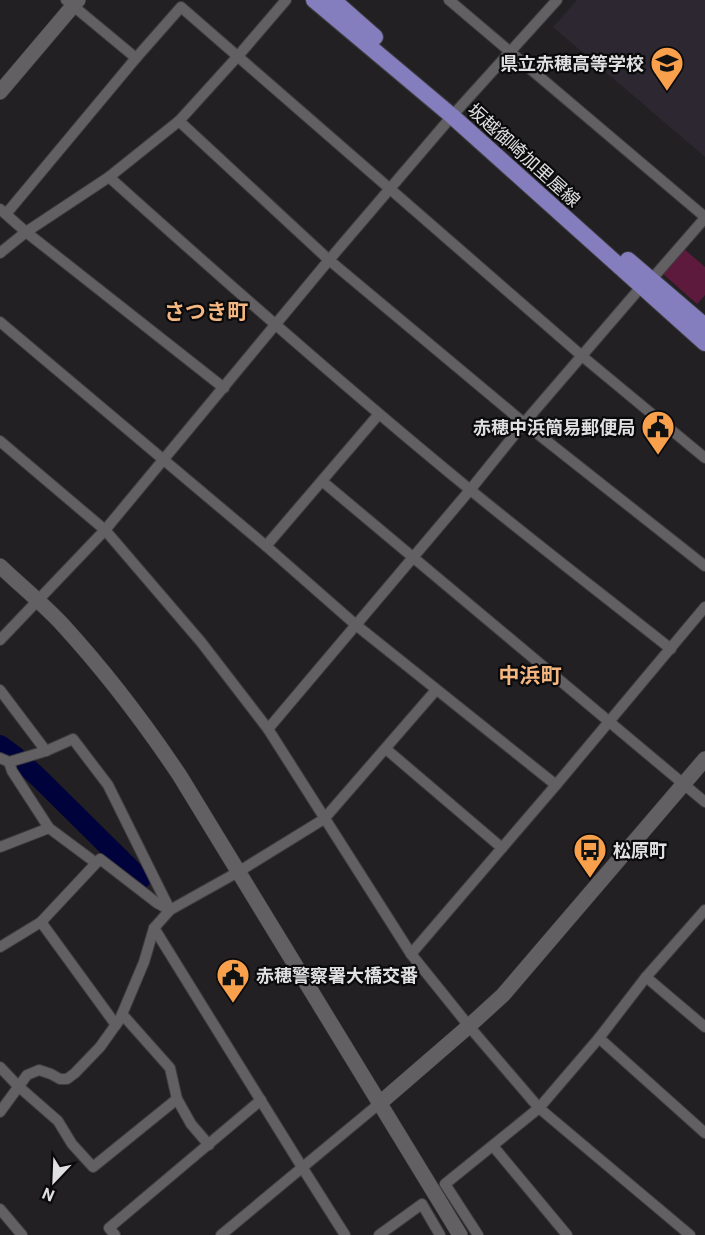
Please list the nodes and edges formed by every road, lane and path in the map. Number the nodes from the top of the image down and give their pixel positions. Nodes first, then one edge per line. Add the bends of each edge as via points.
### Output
1 (286, 0) edge
2 (314, 0) edge
3 (333, 0) edge
4 (449, 0) edge
5 (557, 0) edge
6 (72, 2) edge
7 (510, 53) junction
8 (238, 56) junction
9 (136, 58) junction
10 (0, 92) edge
11 (455, 113) junction
12 (179, 121) junction
13 (109, 177) junction
14 (390, 189) junction
15 (3, 211) edge
16 (705, 218) edge
17 (26, 232) junction
18 (0, 253) edge
19 (329, 260) junction
20 (646, 283) junction
21 (0, 322) edge
22 (275, 326) junction
23 (705, 326) edge
24 (705, 343) edge
25 (582, 356) junction
26 (224, 388) junction
27 (379, 414) junction
28 (524, 423) junction
29 (0, 441) edge
30 (705, 458) edge
31 (164, 460) junction
32 (322, 481) junction
33 (470, 490) junction
34 (105, 530) junction
35 (266, 546) junction
36 (413, 556) junction
37 (0, 566) edge
38 (705, 566) edge
39 (38, 601) junction
40 (705, 607) edge
41 (356, 625) junction
42 (0, 640) edge
43 (670, 649) junction
44 (0, 690) edge
45 (436, 690) junction
46 (609, 721) junction
47 (268, 729) junction
48 (386, 749) junction
49 (46, 751) junction
50 (705, 759) edge
51 (4, 760) edge
52 (684, 784) junction
53 (556, 785) junction
54 (705, 802) edge
55 (324, 819) junction
56 (49, 828) junction
57 (0, 847) edge
58 (502, 848) junction
59 (96, 863) junction
60 (238, 872) junction
61 (170, 910) junction
62 (704, 914) edge
63 (41, 922) junction
64 (154, 928) junction
65 (0, 946) edge
66 (411, 954) junction
67 (646, 977) junction
68 (122, 1014) junction
69 (116, 1025) junction
70 (470, 1026) junction
71 (705, 1027) edge
72 (598, 1038) junction
73 (0, 1067) edge
74 (18, 1086) junction
75 (177, 1099) junction
76 (261, 1100) junction
77 (380, 1102) junction
78 (539, 1107) junction
79 (0, 1112) edge
80 (705, 1133) edge
81 (209, 1145) junction
82 (493, 1146) junction
83 (302, 1167) junction
84 (0, 1209) edge
85 (22, 1235) edge
86 (115, 1235) edge
87 (221, 1235) edge
88 (345, 1235) edge
89 (379, 1235) edge
90 (440, 1235) edge
91 (460, 1235) edge
92 (478, 1235) edge
93 (567, 1235) edge
94 (690, 1235) edge

1 - 8 street
2 - 11 main road, 坂越御崎加里屋線
3 - 11 main road, 坂越御崎加里屋線
4 - 7 street
5 - 7 street
6 - 9 street
6 - 10 street
7 - 11 street
7 - 16 street
8 - 9 street via 181,7
8 - 12 street
8 - 14 street
9 - 15 street
11 - 14 street
11 - 20 main road, 坂越御崎加里屋線
12 - 13 street
12 - 19 street
13 - 17 street
13 - 22 street
14 - 19 street
14 - 25 street
15 - 17 street
16 - 20 street
17 - 18 street
17 - 26 street
19 - 22 street
19 - 28 street
20 - 23 main road, 坂越御崎加里屋線
20 - 24 main road, 坂越御崎加里屋線
20 - 25 street
21 - 31 street
22 - 26 street
22 - 27 street
25 - 28 street
25 - 30 street
26 - 31 street
27 - 32 street
27 - 33 street
28 - 33 street
28 - 38 street
29 - 34 street
31 - 34 street
31 - 35 street
32 - 35 street
32 - 36 street
33 - 36 street
33 - 43 street
34 - 39 street
34 - 47 street via 201,642
35 - 41 street
36 - 41 street
36 - 46 street
37 - 39 street
39 - 42 street
39 - 60 street via 99,667 151,733
40 - 43 street
41 - 45 street
41 - 47 street
43 - 46 street
44 - 49 street
45 - 48 street
45 - 53 street
46 - 52 street
46 - 53 street
47 - 55 street
48 - 55 street
48 - 58 street
49 - 51 street
49 - 61 street via 73,739 108,785
50 - 52 street
51 - 56 street
52 - 54 street
52 - 70 street via 512,985
53 - 58 street
55 - 60 street
55 - 66 street
56 - 57 street
56 - 59 street
58 - 66 street
59 - 61 street via 100,859
59 - 63 street
60 - 61 street
60 - 77 street
61 - 64 street
62 - 67 street
63 - 65 street
63 - 69 street
64 - 68 street
64 - 76 street
66 - 70 street
67 - 71 street
67 - 72 street
68 - 69 street
68 - 75 street via 170,1068
69 - 74 street via 67,1079 39,1070 27,1075
70 - 77 street
70 - 78 street
72 - 78 street
72 - 80 street
73 - 74 street
74 - 75 street via 58,1121 93,1167
74 - 79 street
75 - 81 street
76 - 81 street
76 - 83 street
77 - 83 street
77 - 91 street
78 - 82 street
78 - 94 street
81 - 86 street via 109,1228
82 - 92 street via 445,1184
82 - 93 street
83 - 87 street
83 - 88 street
84 - 85 street
89 - 90 street via 422,1204

